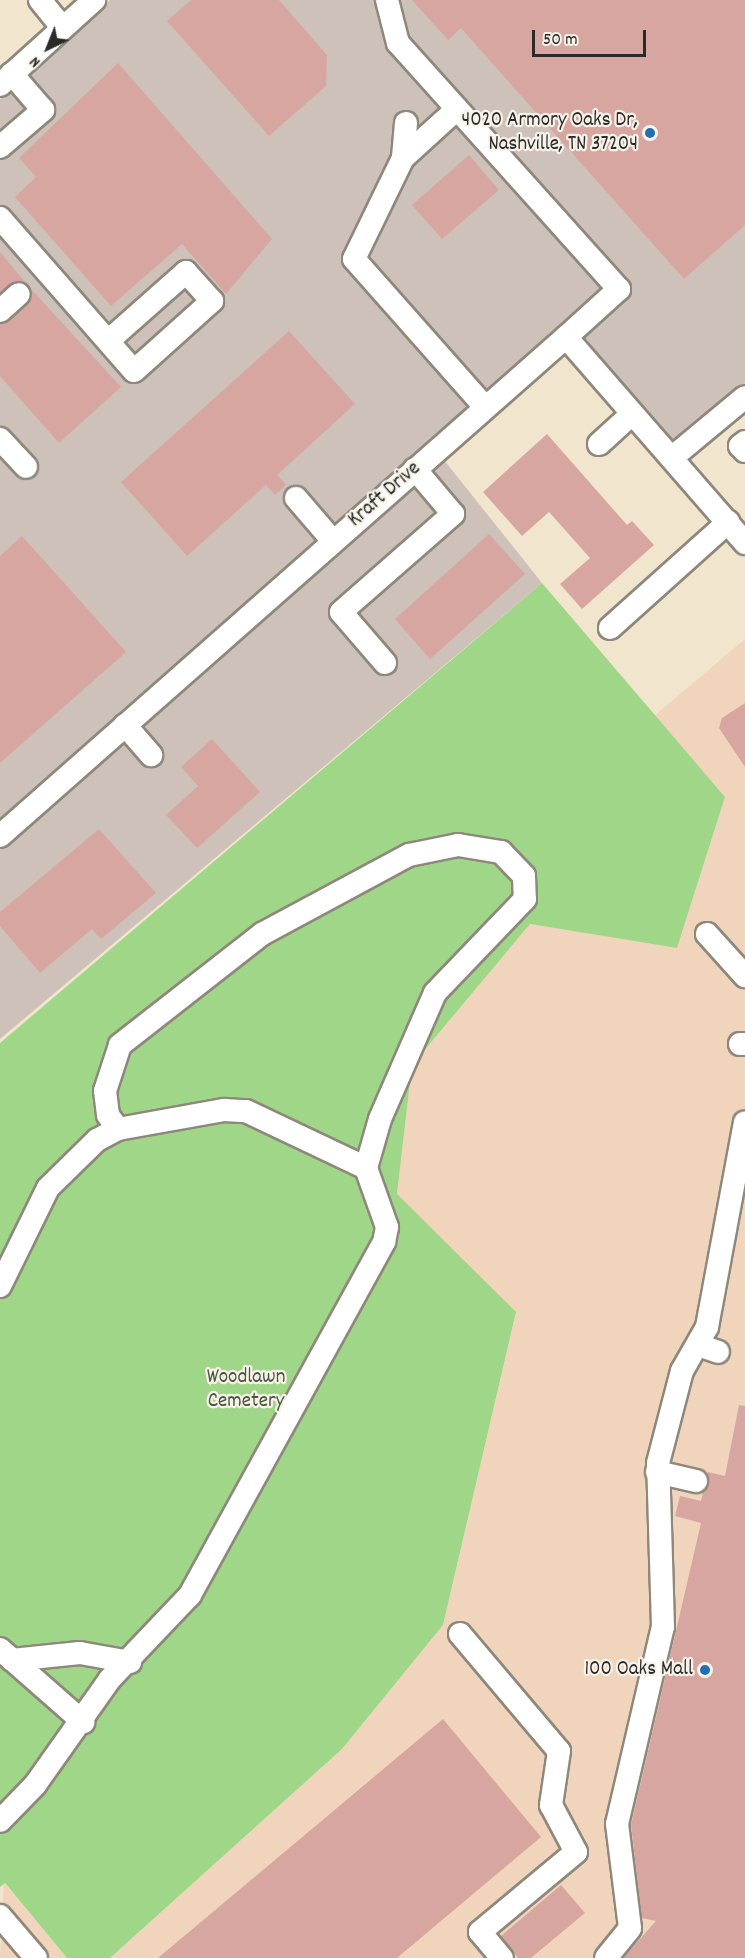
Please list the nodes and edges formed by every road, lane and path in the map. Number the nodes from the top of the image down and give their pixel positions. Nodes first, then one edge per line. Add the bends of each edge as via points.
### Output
1 (40, 0) edge
2 (94, 0) edge
3 (387, 0) edge
4 (63, 28) junction
5 (6, 80) edge
6 (457, 109) junction
7 (406, 123) dead end
8 (0, 147) edge
9 (403, 158) junction
10 (0, 218) edge
11 (19, 294) dead end
12 (0, 311) edge
13 (566, 337) junction
14 (108, 341) junction
15 (745, 397) edge
16 (485, 407) junction
17 (632, 414) junction
18 (0, 439) edge
19 (745, 442) edge
20 (599, 444) dead end
21 (745, 451) edge
22 (674, 456) junction
23 (26, 467) dead end
24 (415, 469) junction
25 (296, 498) dead end
26 (728, 522) junction
27 (333, 541) junction
28 (745, 543) edge
29 (610, 628) dead end
30 (385, 663) dead end
31 (125, 725) junction
32 (151, 755) dead end
33 (0, 836) edge
34 (707, 934) dead end
35 (745, 976) edge
36 (745, 1122) edge
37 (118, 1129) junction
38 (366, 1168) junction
39 (739, 1170) edge
40 (0, 1286) edge
41 (657, 1472) junction
42 (696, 1481) dead end
43 (460, 1635) dead end
44 (6, 1654) edge
45 (130, 1662) junction
46 (83, 1722) junction
47 (0, 1821) edge
48 (0, 1916) edge
49 (36, 1958) edge
50 (502, 1958) edge
51 (606, 1958) edge

1 - 4 street
2 - 4 street
3 - 6 street via 398,43
4 - 5 street
5 - 8 street via 43,110
6 - 9 street
6 - 13 street, Kraft Drive via 619,290
7 - 9 street
9 - 16 street via 354,259
10 - 14 street
11 - 12 street
13 - 16 street, Kraft Drive
13 - 17 street
14 - 14 street via 134,371 212,301 186,272
15 - 22 street
16 - 24 street, Kraft Drive
17 - 20 street
17 - 22 street
18 - 23 street
19 - 21 street via 740,446
22 - 26 street
24 - 27 street, Kraft Drive
24 - 30 street via 453,514 341,612
25 - 27 street
26 - 28 street
26 - 29 street
27 - 31 street, Kraft Drive
31 - 32 street
31 - 33 street, Kraft Drive
34 - 35 street
36 - 39 street
37 - 38 street via 246,1111
37 - 38 street via 108,1115 105,1091 120,1045 262,934 409,855 458,845 501,852 524,876 525,899 430,1001
37 - 40 street via 97,1140 48,1188
38 - 45 street via 384,1212 384,1242 190,1595
39 - 41 street via 707,1327 708,1348 682,1371
41 - 42 street
41 - 51 street via 663,1627 618,1818 630,1928
43 - 50 street via 558,1751 551,1805 576,1852 480,1932
44 - 45 street via 80,1653
44 - 46 street
45 - 46 street via 111,1679
46 - 47 street
48 - 49 street

